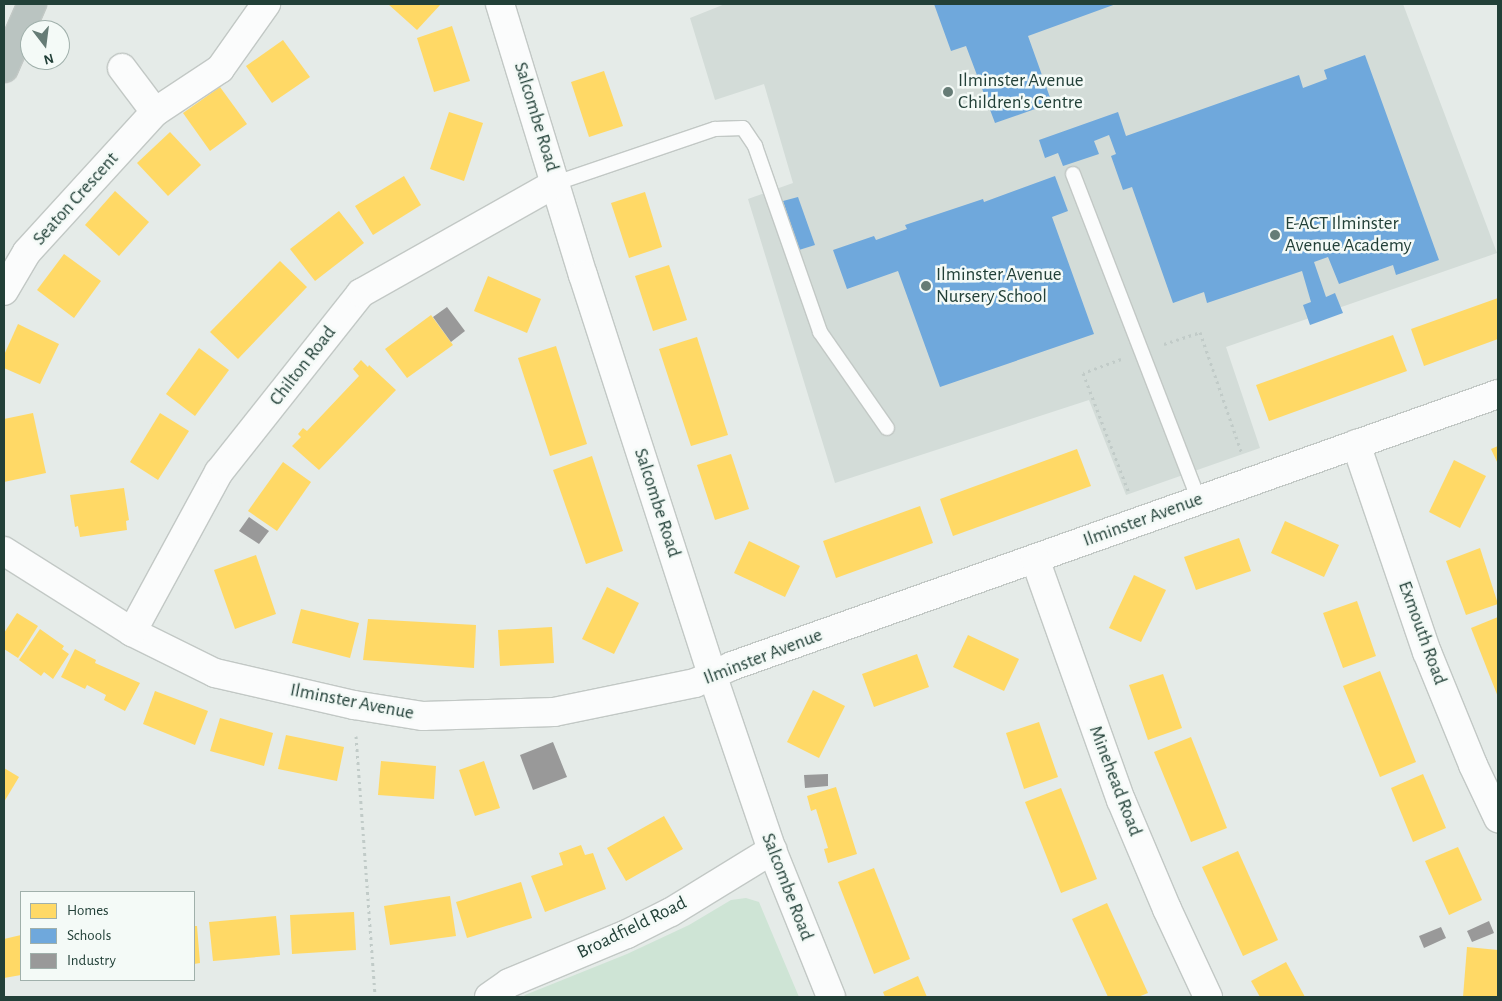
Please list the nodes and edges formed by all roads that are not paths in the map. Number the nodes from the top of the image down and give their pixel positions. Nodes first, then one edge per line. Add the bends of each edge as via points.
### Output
1 (32, 4) edge
2 (266, 4) edge
3 (500, 4) edge
4 (4, 68) edge
5 (122, 68) dead end
6 (155, 112) junction
7 (1073, 174) dead end
8 (556, 183) junction
9 (4, 291) edge
10 (1498, 394) edge
11 (887, 428) dead end
12 (1356, 444) junction
13 (1199, 500) junction
14 (14, 556) edge
15 (1035, 559) junction
16 (132, 632) junction
17 (712, 674) junction
18 (1498, 818) edge
19 (772, 850) junction
20 (488, 997) edge
21 (831, 997) edge
22 (1208, 997) edge

1 - 4 highway
2 - 6 street, Seaton Crescent via 220,69
3 - 8 street, Salcombe Road
5 - 6 street
6 - 9 street, Seaton Crescent via 27,252
7 - 13 lane
8 - 11 lane via 715,129 743,128 754,146 820,332
8 - 16 street, Chilton Road via 361,293 219,472
8 - 17 street, Salcombe Road
10 - 12 street, Ilminster Avenue
12 - 13 street, Ilminster Avenue
12 - 18 street, Exmouth Road via 1427,652
13 - 15 street, Ilminster Avenue
14 - 16 street, Ilminster Avenue
15 - 17 street, Ilminster Avenue
15 - 22 street, Minehead Road via 1121,800
16 - 17 street, Ilminster Avenue via 215,672 354,705 423,716 554,712 695,683
17 - 19 street, Salcombe Road
19 - 20 street, Broadfield Road via 671,912 619,938 508,983
19 - 21 street, Salcombe Road

